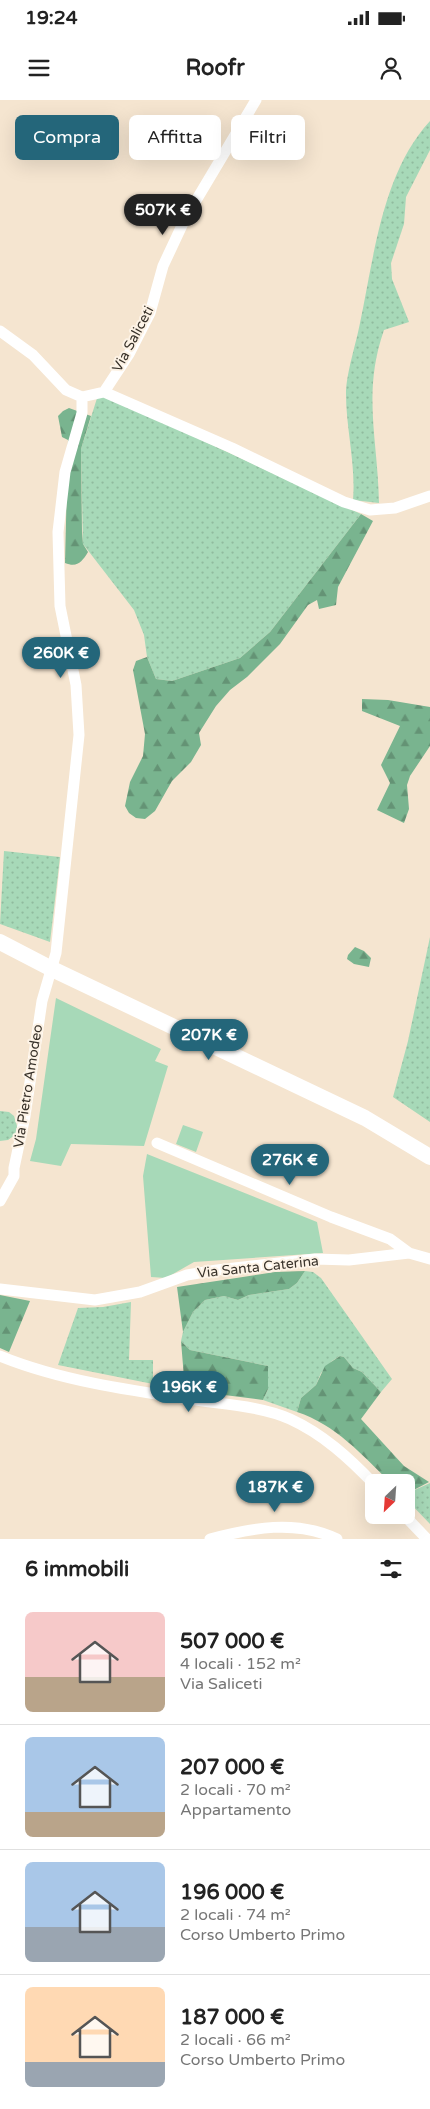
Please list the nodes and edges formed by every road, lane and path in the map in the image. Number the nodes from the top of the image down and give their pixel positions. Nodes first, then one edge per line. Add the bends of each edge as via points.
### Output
1 (256, 100) edge
2 (0, 331) edge
3 (104, 392) junction
4 (82, 397) junction
5 (430, 496) edge
6 (0, 942) edge
7 (50, 968) junction
8 (157, 1143) dead end
9 (430, 1157) edge
10 (0, 1201) edge
11 (409, 1253) junction
12 (430, 1259) edge
13 (0, 1289) edge
14 (0, 1356) edge
15 (365, 1475) edge
16 (413, 1524) edge
17 (210, 1539) edge
18 (336, 1539) edge
19 (427, 1539) edge

1 - 3 street, Via Saliceti via 185,219 163,266 150,313
2 - 4 street via 33,355 66,390
3 - 4 street
3 - 5 street via 344,502 370,510 395,508
4 - 7 street, Via Pietro Amodeo via 82,413 65,472 58,532 60,606 76,685 80,736 56,953
6 - 7 main road
7 - 9 main road via 365,1118
7 - 10 street, Via Pietro Amodeo via 14,1176
8 - 11 street via 390,1239
11 - 12 street, Via Santa Caterina
11 - 13 street, Via Santa Caterina via 216,1270 187,1275 140,1292 95,1300
14 - 15 street via 92,1383 255,1409 288,1418 312,1430
16 - 19 street
17 - 18 street via 266,1526 290,1527

